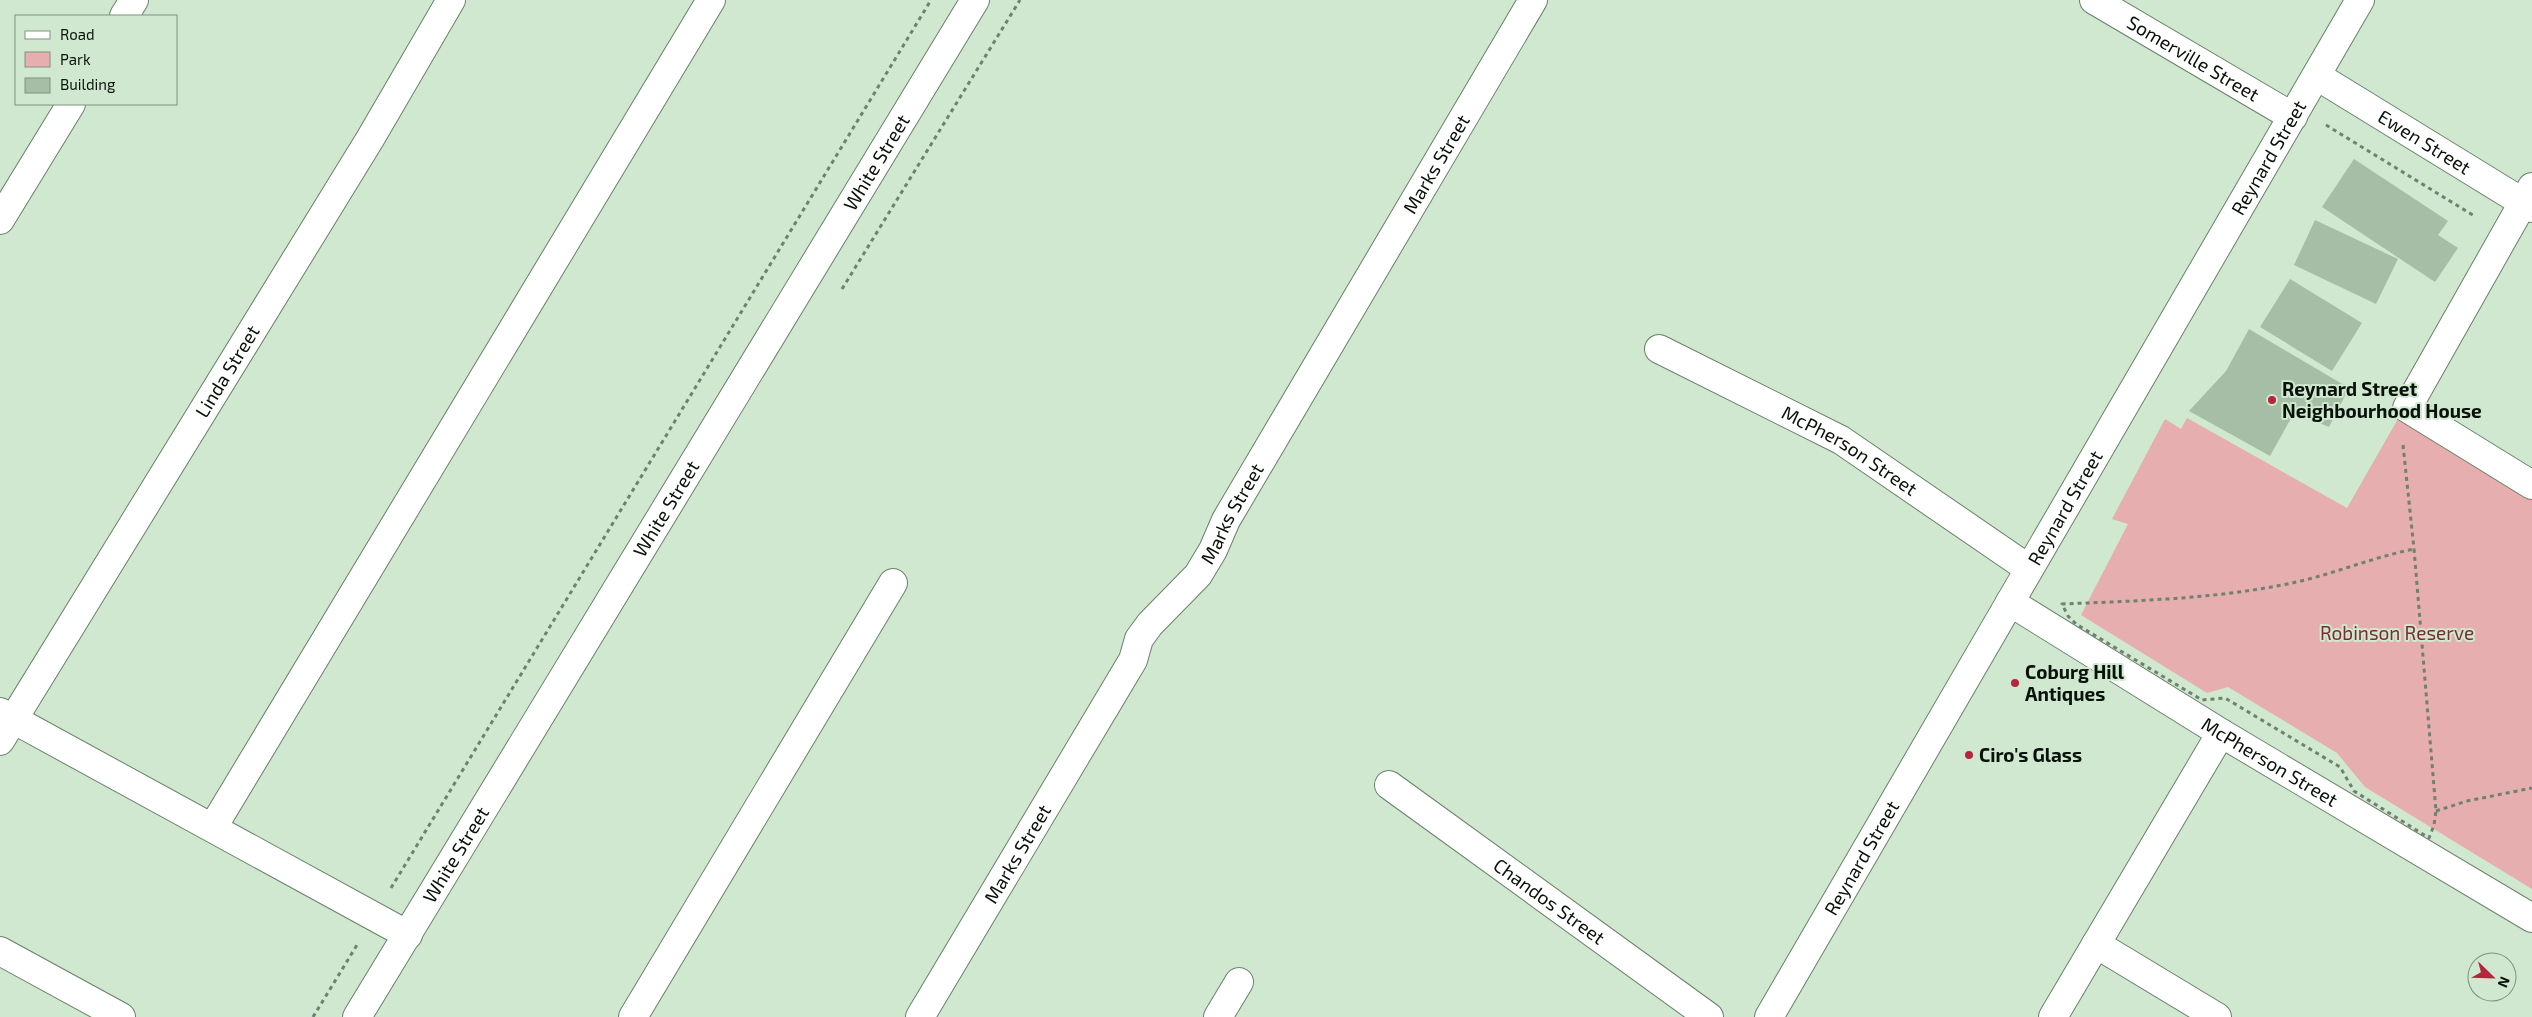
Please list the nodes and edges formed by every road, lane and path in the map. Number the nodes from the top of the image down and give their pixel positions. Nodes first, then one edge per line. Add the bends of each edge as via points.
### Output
1 (134, 0) edge
2 (452, 0) edge
3 (711, 0) edge
4 (931, 0) edge
5 (976, 0) edge
6 (1533, 0) edge
7 (2094, 0) edge
8 (2360, 0) edge
9 (125, 15) edge
10 (2317, 76) junction
11 (70, 105) edge
12 (2293, 117) junction
13 (2323, 124) dead end
14 (2529, 200) edge
15 (0, 220) edge
16 (2505, 235) junction
17 (1659, 349) dead end
18 (2407, 408) junction
19 (2532, 485) edge
20 (2414, 549) junction
21 (2029, 570) junction
22 (893, 583) dead end
23 (2010, 602) junction
24 (4, 724) edge
25 (2220, 733) junction
26 (1389, 785) dead end
27 (2532, 788) edge
28 (2436, 811) junction
29 (213, 827) junction
30 (374, 916) junction
31 (2532, 918) edge
32 (408, 935) junction
33 (2096, 944) junction
34 (0, 951) edge
35 (1239, 982) dead end
36 (121, 1017) edge
37 (313, 1017) edge
38 (357, 1017) edge
39 (633, 1017) edge
40 (920, 1017) edge
41 (1218, 1017) edge
42 (1709, 1017) edge
43 (1769, 1017) edge
44 (2053, 1017) edge
45 (2217, 1017) edge

1 - 9 street
2 - 24 street, Linda Street via 365,147
3 - 29 street
4 - 30 path
5 - 32 street, White Street
6 - 40 street, Marks Street via 1226,520 1198,575 1139,639 1133,660
7 - 12 street, Somerville Street
8 - 10 street, Reynard Street
10 - 12 street, Reynard Street
10 - 14 street, Ewen Street
11 - 15 street
12 - 21 street, Reynard Street
13 - 16 path
14 - 16 street
16 - 18 street
17 - 21 street, McPherson Street via 1841,440
18 - 19 street
18 - 20 path via 2402,431
20 - 28 path
20 - 28 path via 2323,576 2226,594 2062,604 2076,624 2202,700 2225,698 2340,768 2354,791 2428,838
21 - 23 street, Reynard Street
22 - 39 street
23 - 25 street, McPherson Street
23 - 43 street, Reynard Street
24 - 29 street
25 - 31 street, McPherson Street
25 - 33 street
26 - 42 street, Chandos Street
27 - 28 path via 2467,801
29 - 30 street
30 - 32 street
30 - 37 path
32 - 38 street, White Street
33 - 44 street
33 - 45 street
34 - 36 street
35 - 41 street

